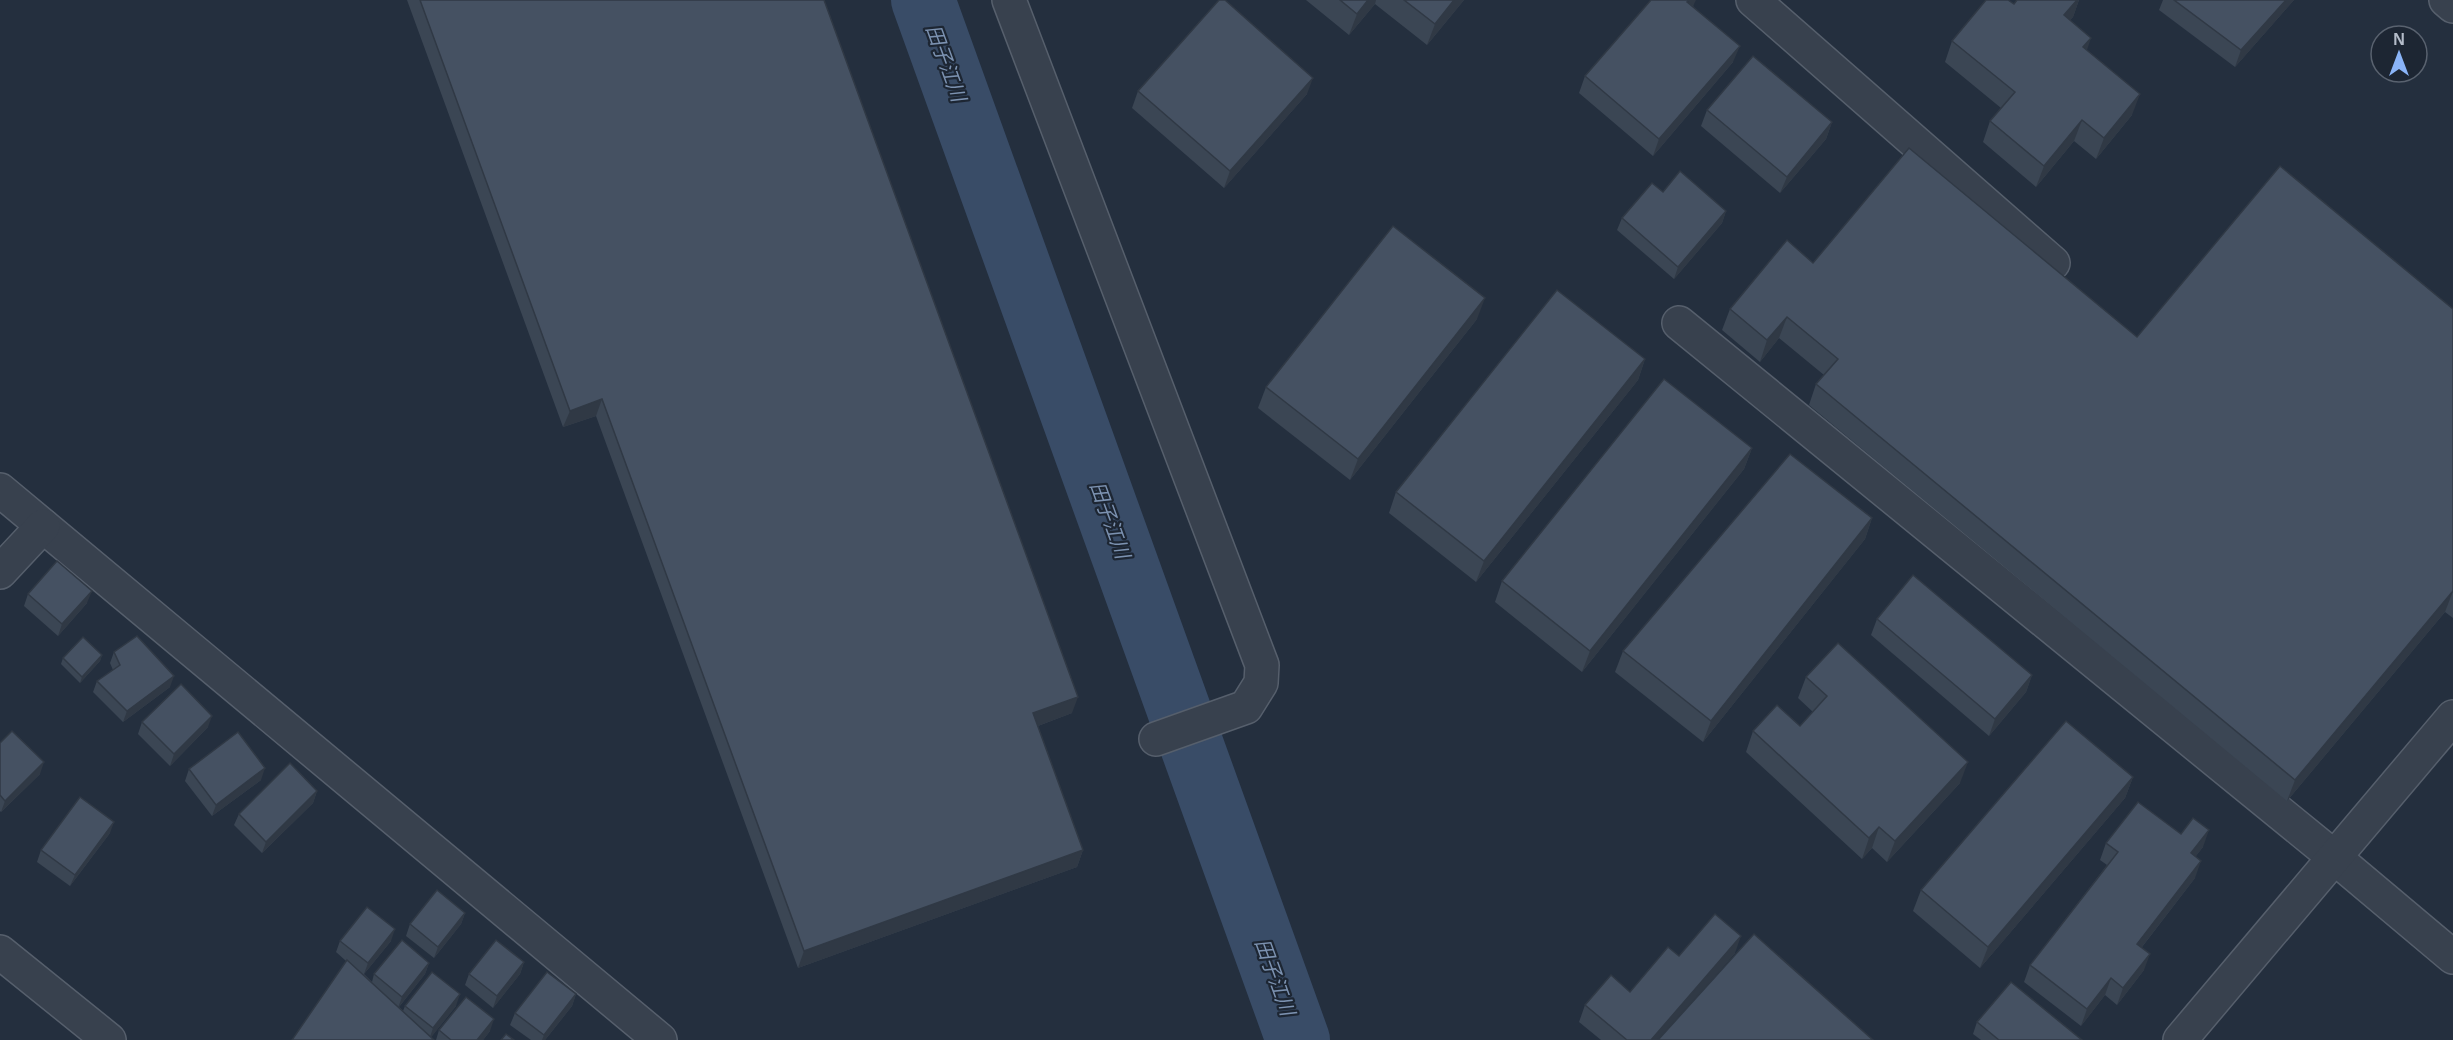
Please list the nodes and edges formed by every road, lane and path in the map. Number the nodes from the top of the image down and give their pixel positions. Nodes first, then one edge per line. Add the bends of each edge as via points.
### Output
1 (1009, 0) edge
2 (1753, 0) edge
3 (2446, 0) edge
4 (2453, 6) edge
5 (2053, 263) dead end
6 (1679, 323) dead end
7 (0, 490) edge
8 (43, 526) junction
9 (0, 572) edge
10 (2453, 717) edge
11 (1156, 739) dead end
12 (2334, 857) junction
13 (0, 952) edge
14 (2453, 957) edge
15 (109, 1040) edge
16 (660, 1040) edge
17 (2180, 1040) edge

1 - 11 street via 1262,665 1261,682 1246,707
2 - 5 street
3 - 4 street
6 - 12 street
7 - 8 street
8 - 9 street
8 - 16 street
10 - 12 street
12 - 14 street
12 - 17 street
13 - 15 street

